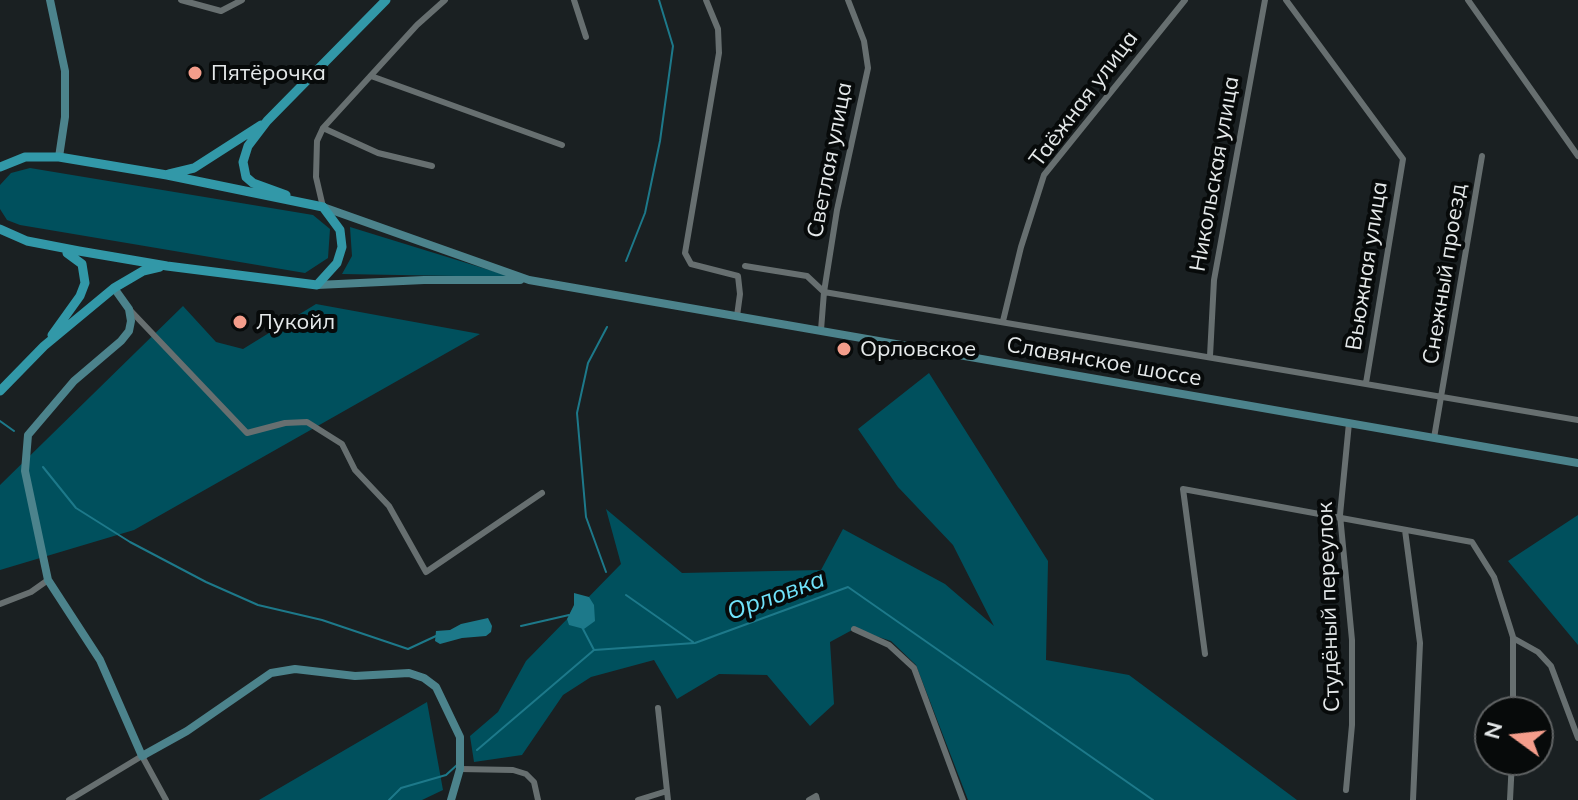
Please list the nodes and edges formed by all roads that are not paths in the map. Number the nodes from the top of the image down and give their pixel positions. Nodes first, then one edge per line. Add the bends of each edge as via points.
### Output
1 (50, 0) edge
2 (181, 0) edge
3 (242, 0) edge
4 (386, 0) edge
5 (445, 0) edge
6 (574, 0) edge
7 (706, 0) edge
8 (848, 0) edge
9 (1185, 0) edge
10 (1265, 0) edge
11 (1286, 0) edge
12 (1468, 0) edge
13 (586, 37) dead end
14 (371, 76) junction
15 (267, 121) junction
16 (323, 128) junction
17 (562, 145) dead end
18 (1482, 156) dead end
19 (1578, 156) edge
20 (59, 157) junction
21 (432, 166) dead end
22 (0, 167) edge
23 (167, 175) junction
24 (323, 207) junction
25 (0, 229) edge
26 (41, 244) junction
27 (167, 266) junction
28 (745, 266) dead end
29 (529, 280) junction
30 (317, 285) junction
31 (114, 288) junction
32 (824, 292) junction
33 (129, 309) junction
34 (737, 316) junction
35 (1003, 321) junction
36 (821, 330) junction
37 (44, 346) junction
38 (1210, 356) junction
39 (1366, 383) junction
40 (0, 391) edge
41 (1443, 397) junction
42 (1578, 420) edge
43 (1349, 423) junction
44 (1434, 438) junction
45 (1578, 463) edge
46 (542, 493) dead end
47 (1340, 518) junction
48 (1405, 530) junction
49 (48, 580) junction
50 (0, 604) edge
51 (854, 629) dead end
52 (1513, 638) junction
53 (1205, 654) dead end
54 (1513, 696) edge
55 (658, 708) dead end
56 (1578, 738) edge
57 (142, 756) junction
58 (460, 769) junction
59 (1511, 776) edge
60 (1346, 790) dead end
61 (667, 791) junction
62 (69, 800) edge
63 (166, 800) edge
64 (451, 800) edge
65 (538, 800) edge
66 (638, 800) edge
67 (668, 800) edge
68 (809, 800) edge
69 (817, 800) edge
70 (963, 800) edge
71 (1413, 800) edge
72 (1510, 800) edge

1 - 20 main road via 65,71
2 - 3 street via 221,11
4 - 15 main road
5 - 14 street
6 - 13 street
7 - 34 street via 718,29 719,53 685,253 691,264 738,276
8 - 32 street, Светлая улица via 868,68
9 - 35 street, Таёжная улица via 1044,175
10 - 38 street, Никольская улица via 1214,280
11 - 39 street, Вьюжная улица via 1403,159
12 - 19 street
14 - 16 street
14 - 17 street
15 - 23 main road via 194,168
15 - 24 main road via 245,153 246,177
16 - 21 street via 378,153
16 - 24 street via 317,141 316,177
18 - 41 street, Снежный проезд
20 - 22 main road via 25,157
20 - 23 main road
23 - 24 main road
24 - 29 main road, Славянское шоссе
24 - 30 main road via 340,230 342,247 337,263
25 - 26 main road
26 - 27 main road
26 - 37 main road via 75,257 85,273 80,296
27 - 30 main road
27 - 31 main road via 143,271
28 - 32 street via 807,276
29 - 30 main road, Славянское шоссе
29 - 34 main road, Славянское шоссе
31 - 33 main road
31 - 37 main road
32 - 35 street
32 - 36 street, Светлая улица
33 - 46 street via 247,433 307,422 342,444 355,470 389,506 426,572
33 - 49 main road via 129,331 121,341 74,381 28,435 25,471
34 - 36 main road, Славянское шоссе
35 - 38 street
36 - 43 main road, Славянское шоссе
37 - 40 main road
38 - 39 street
39 - 41 street
41 - 42 street
41 - 44 street, Снежный проезд
43 - 44 main road, Славянское шоссе
43 - 47 street, Студёный переулок
44 - 45 main road, Славянское шоссе
47 - 48 street
47 - 53 street via 1183,489
47 - 60 street, Студёный переулок via 1352,640
48 - 52 street via 1472,542 1494,577
48 - 71 street via 1420,643
49 - 50 street
49 - 57 main road via 100,660
51 - 70 street via 889,645 914,668
52 - 54 street
52 - 56 street via 1551,666
55 - 61 street
57 - 58 main road via 271,673 295,669 355,676 417,675 436,687 448,707 460,737
57 - 62 street
57 - 63 street
58 - 64 main road
58 - 65 street via 526,774
59 - 72 street
61 - 66 street
61 - 67 street
68 - 69 street

